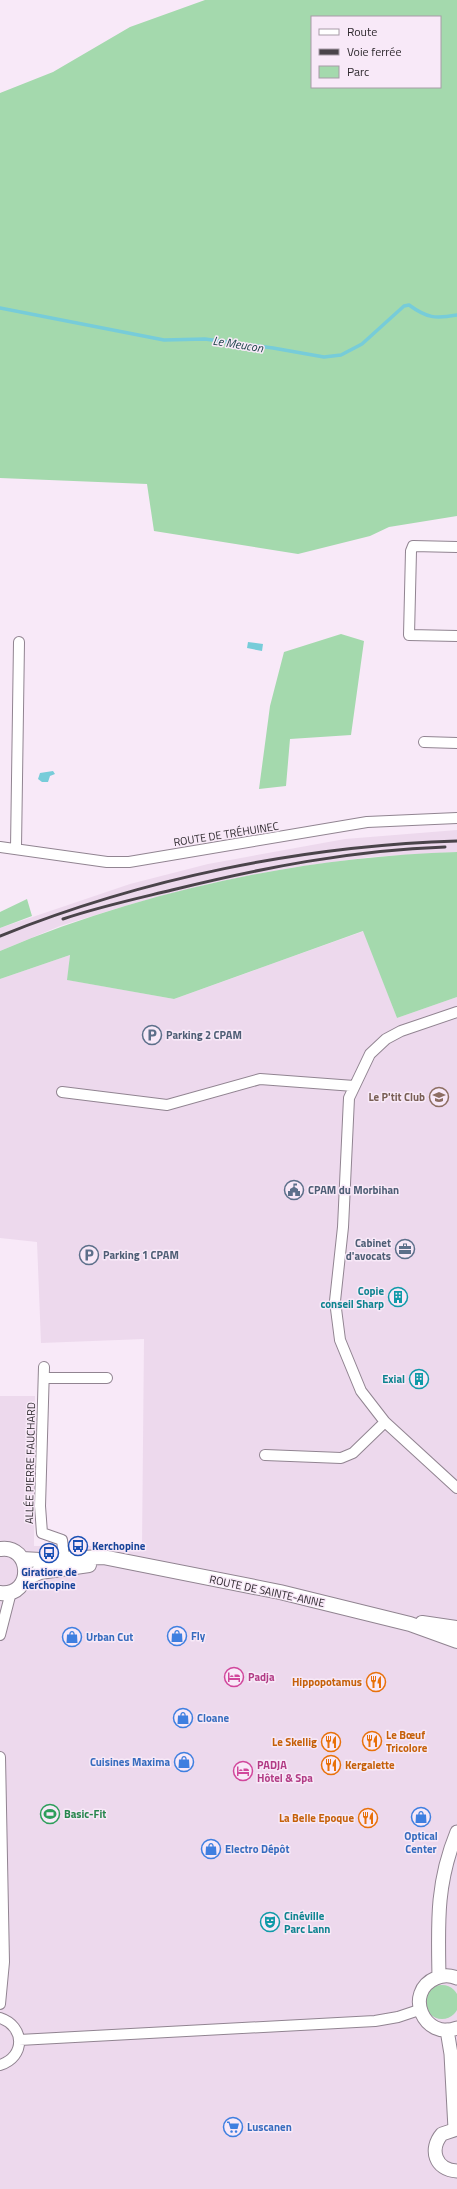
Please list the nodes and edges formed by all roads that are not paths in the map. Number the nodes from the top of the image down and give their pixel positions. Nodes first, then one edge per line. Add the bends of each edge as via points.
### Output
1 (457, 547) edge
2 (457, 636) edge
3 (19, 642) dead end
4 (424, 742) dead end
5 (457, 743) edge
6 (457, 818) edge
7 (0, 847) edge
8 (16, 848) junction
9 (457, 1012) edge
10 (354, 1086) junction
11 (62, 1092) dead end
12 (44, 1367) dead end
13 (44, 1378) junction
14 (107, 1378) dead end
15 (385, 1422) junction
16 (266, 1455) dead end
17 (457, 1488) edge
18 (0, 1550) edge
19 (64, 1558) junction
20 (22, 1559) junction
21 (123, 1562) junction
22 (24, 1579) junction
23 (5, 1592) edge
24 (410, 1624) junction
25 (457, 1628) edge
26 (0, 1635) edge
27 (457, 1641) edge
28 (0, 1757) edge
29 (457, 1832) edge
30 (438, 1977) junction
31 (457, 1978) edge
32 (0, 2004) edge
33 (419, 2010) junction
34 (0, 2018) edge
35 (452, 2029) edge
36 (20, 2040) junction
37 (0, 2065) edge
38 (456, 2129) edge
39 (457, 2173) edge

1 - 2 street via 413,546 409,635
3 - 8 street
4 - 5 street
6 - 8 street, ROUTE DE TRÉHUINEC via 367,822 129,862 107,862
7 - 8 street, ROUTE DE TRÉHUINEC
9 - 10 street via 401,1031 386,1039 370,1054
10 - 11 street via 260,1079 167,1105
10 - 15 street via 349,1098 343,1227 336,1301 337,1322 340,1340 361,1391
12 - 13 street, ALLÉE PIERRE FAUCHARD
13 - 14 street
13 - 19 street, ALLÉE PIERRE FAUCHARD via 40,1506 42,1533 62,1540
15 - 16 street via 353,1453 341,1458
15 - 17 street
18 - 20 main road via 11,1551
19 - 20 main road, ROUTE DE SAINTE-ANNE
19 - 21 main road, ROUTE DE SAINTE-ANNE via 102,1557
20 - 22 main road via 25,1565
21 - 22 main road, ROUTE DE SAINTE-ANNE via 40,1572
21 - 24 main road, ROUTE DE SAINTE-ANNE via 280,1592
22 - 23 main road via 21,1585
23 - 26 street
24 - 25 main road, ROUTE DE SAINTE-ANNE via 427,1623
24 - 27 main road, ROUTE DE SAINTE-ANNE
28 - 32 street via 4,1962
29 - 30 street via 441,1882 438,1909
30 - 31 street
30 - 33 street via 428,1983 420,1993
33 - 35 street via 430,2025
33 - 36 street via 375,2021
34 - 36 street via 13,2025
35 - 38 street
36 - 37 street via 13,2059
38 - 39 street via 442,2134 434,2152 439,2164

